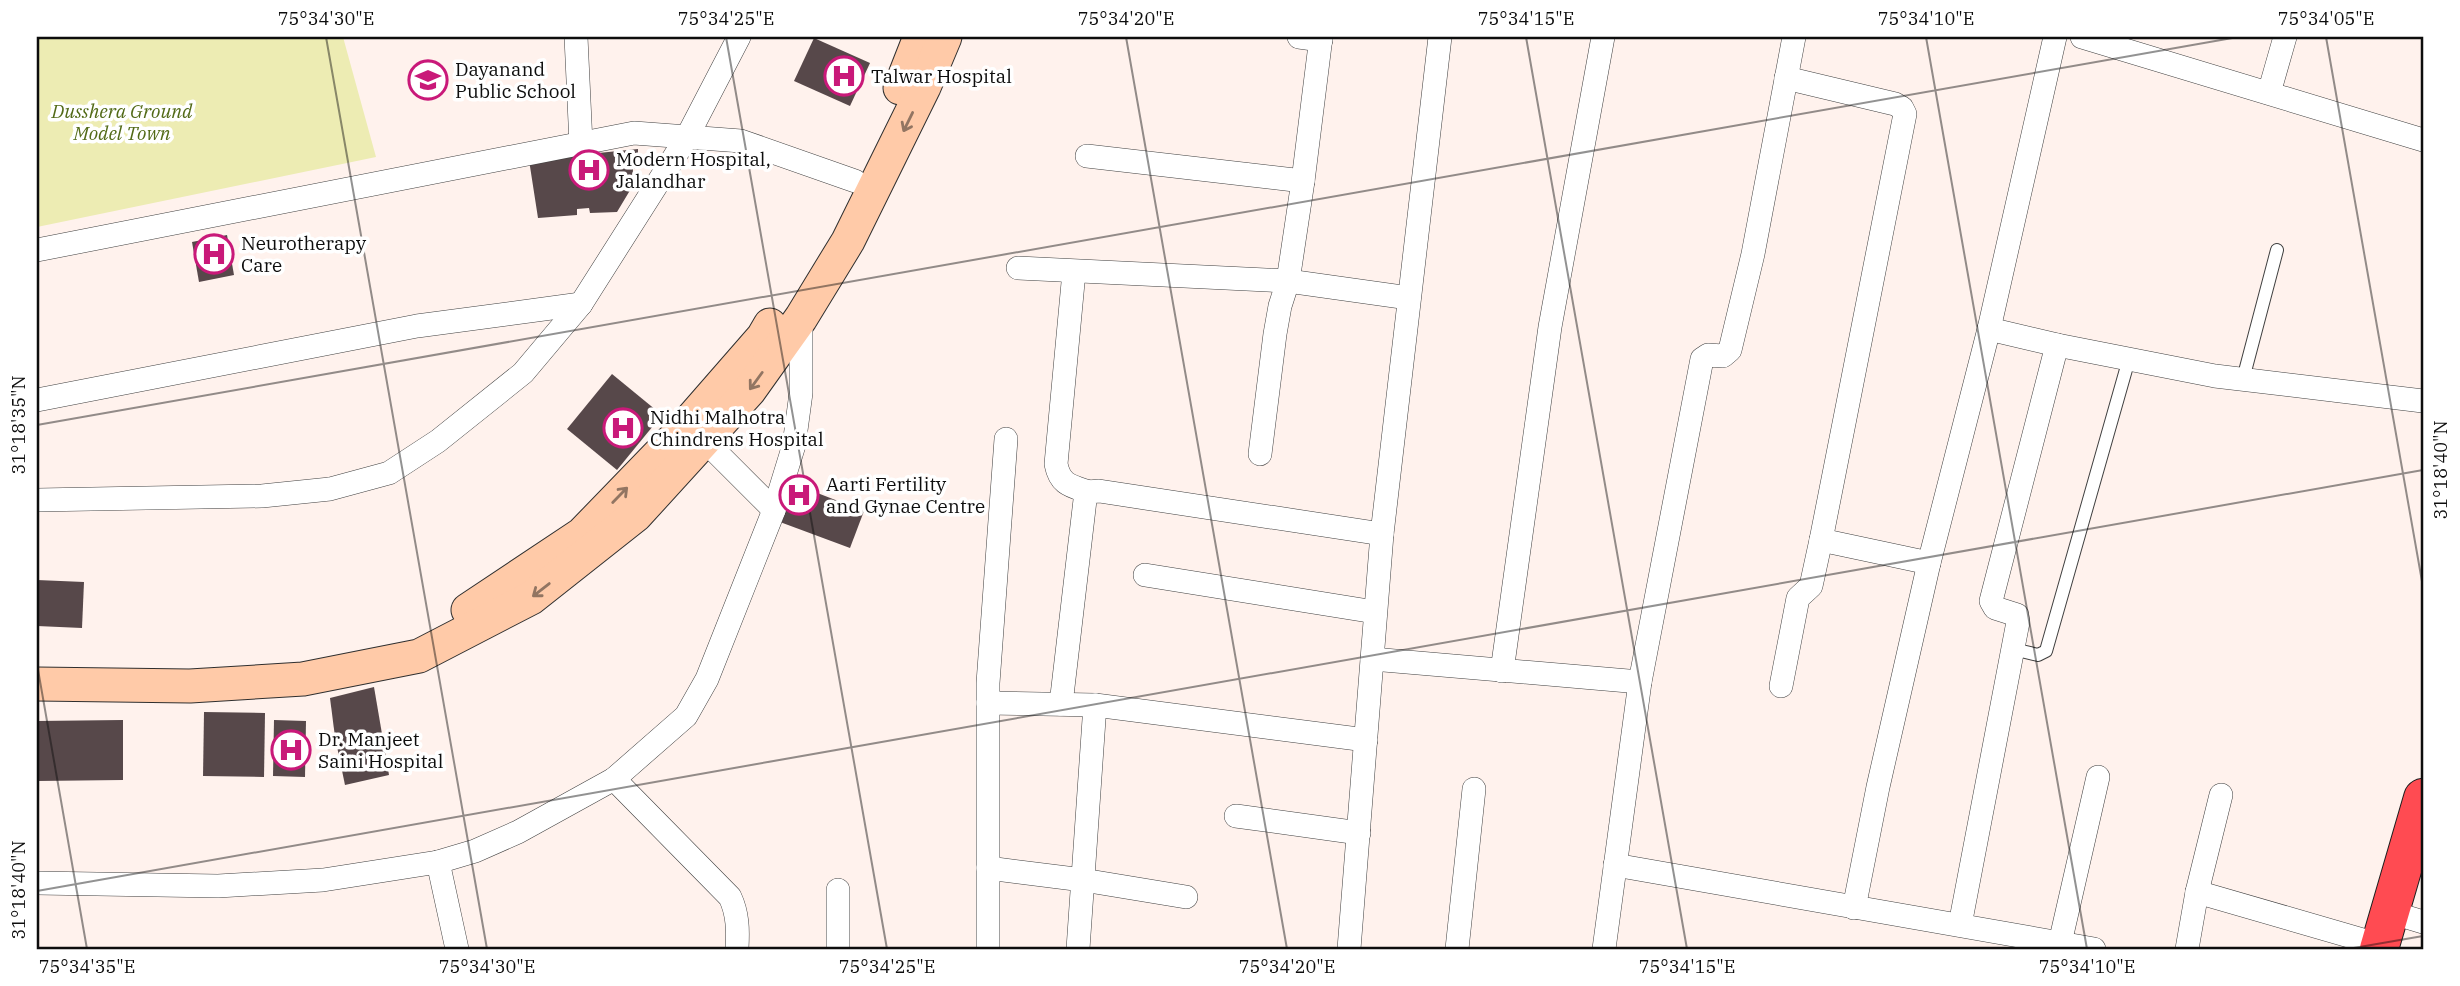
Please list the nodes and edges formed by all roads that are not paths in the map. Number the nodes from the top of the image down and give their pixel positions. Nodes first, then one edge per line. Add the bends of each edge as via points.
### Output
1 (576, 37) edge
2 (739, 37) edge
3 (920, 37) edge
4 (945, 37) edge
5 (1440, 37) edge
6 (1603, 37) edge
7 (1794, 37) edge
8 (2056, 37) edge
9 (2082, 37) edge
10 (2285, 37) edge
11 (1314, 38) edge
12 (1786, 78) junction
13 (2269, 93) junction
14 (687, 137) junction
15 (2423, 140) edge
16 (581, 144) junction
17 (1087, 156) dead end
18 (855, 181) junction
19 (1303, 181) junction
20 (37, 250) edge
21 (2277, 250) dead end
22 (1018, 268) dead end
23 (1074, 272) junction
24 (1288, 281) junction
25 (1409, 298) junction
26 (581, 304) junction
27 (801, 318) junction
28 (1989, 330) junction
29 (2057, 345) junction
30 (2129, 359) junction
31 (2243, 379) junction
32 (37, 400) edge
33 (2423, 401) edge
34 (1006, 439) dead end
35 (705, 442) junction
36 (1260, 454) dead end
37 (1089, 492) junction
38 (37, 499) edge
39 (775, 510) junction
40 (1382, 534) junction
41 (1821, 540) junction
42 (1929, 563) junction
43 (1145, 575) dead end
44 (1375, 612) junction
45 (2013, 649) junction
46 (1372, 659) junction
47 (37, 664) edge
48 (1502, 671) junction
49 (1640, 682) junction
50 (37, 684) edge
51 (1781, 685) dead end
52 (988, 703) junction
53 (1061, 704) junction
54 (1095, 705) junction
55 (1366, 740) junction
56 (2098, 776) dead end
57 (614, 779) junction
58 (1475, 789) dead end
59 (2221, 796) dead end
60 (2423, 798) edge
61 (1236, 817) dead end
62 (1359, 834) junction
63 (438, 862) junction
64 (1615, 865) junction
65 (988, 868) junction
66 (2423, 879) edge
67 (1083, 880) junction
68 (37, 883) edge
69 (838, 890) dead end
70 (2197, 892) junction
71 (1186, 897) dead end
72 (1854, 908) junction
73 (1960, 925) junction
74 (2398, 933) edge
75 (2060, 943) junction
76 (457, 949) edge
77 (737, 949) edge
78 (838, 949) edge
79 (988, 949) edge
80 (1078, 949) edge
81 (1349, 949) edge
82 (1457, 949) edge
83 (1604, 949) edge
84 (2094, 949) edge
85 (2187, 949) edge

1 - 16 street
2 - 14 street
3 - 18 street
4 -> 27 street via 875,190
5 - 25 street
6 - 48 street via 1549,327
7 - 12 street
8 - 28 street
9 - 13 street
10 - 13 street
11 - 19 street
12 - 41 street via 1895,104 1905,114
12 - 49 street via 1754,254 1730,350 1723,356 1702,359
13 - 15 street
14 - 16 street via 634,133
14 - 18 street via 741,141
14 - 26 street
16 - 20 street
17 - 19 street
47 -> 18 street via 163,667 296,662 393,642 464,612 582,534 674,439 763,337
19 - 24 street
21 - 31 lane
22 - 23 street
23 - 24 street
23 - 37 street via 1056,464 1063,482
24 - 25 street
24 - 36 street via 1278,315
25 - 40 street
26 - 32 street via 417,326
26 - 38 street via 523,373 438,441 389,473 330,488 262,496
27 -> 35 street via 749,391
27 - 39 street via 801,393 794,445
28 - 29 street
28 - 42 street
29 - 30 street
29 - 45 street via 1991,601 1995,608 2017,615
30 - 31 street
30 - 45 lane via 2046,651 2038,655
31 - 33 street
34 - 52 street
35 - 39 street
35 -> 50 street via 636,515 531,598 419,656 303,679 190,686
37 - 40 street
37 - 53 street
39 - 57 street via 707,679 685,716
40 - 44 street
41 - 42 street
41 - 51 street via 1811,586 1798,598
42 - 72 street
43 - 44 street
44 - 46 street
45 - 73 street
46 - 48 street
46 - 55 street
48 - 49 street
49 - 64 street
52 - 53 street
52 - 65 street
53 - 54 street
54 - 55 street
54 - 67 street
55 - 62 street
56 - 75 street
57 - 63 street via 518,832
57 - 77 street via 730,897 736,909
58 - 82 street
59 - 70 street
60 - 74 highway
61 - 62 street
62 - 81 street
63 - 68 street via 323,880 218,886
63 - 76 street
64 - 72 street
64 - 83 street
65 - 67 street
65 - 79 street
66 - 74 highway
67 - 71 street
67 - 80 street
69 - 78 street
70 - 74 street
70 - 85 street
72 - 73 street
73 - 75 street
75 - 84 street

